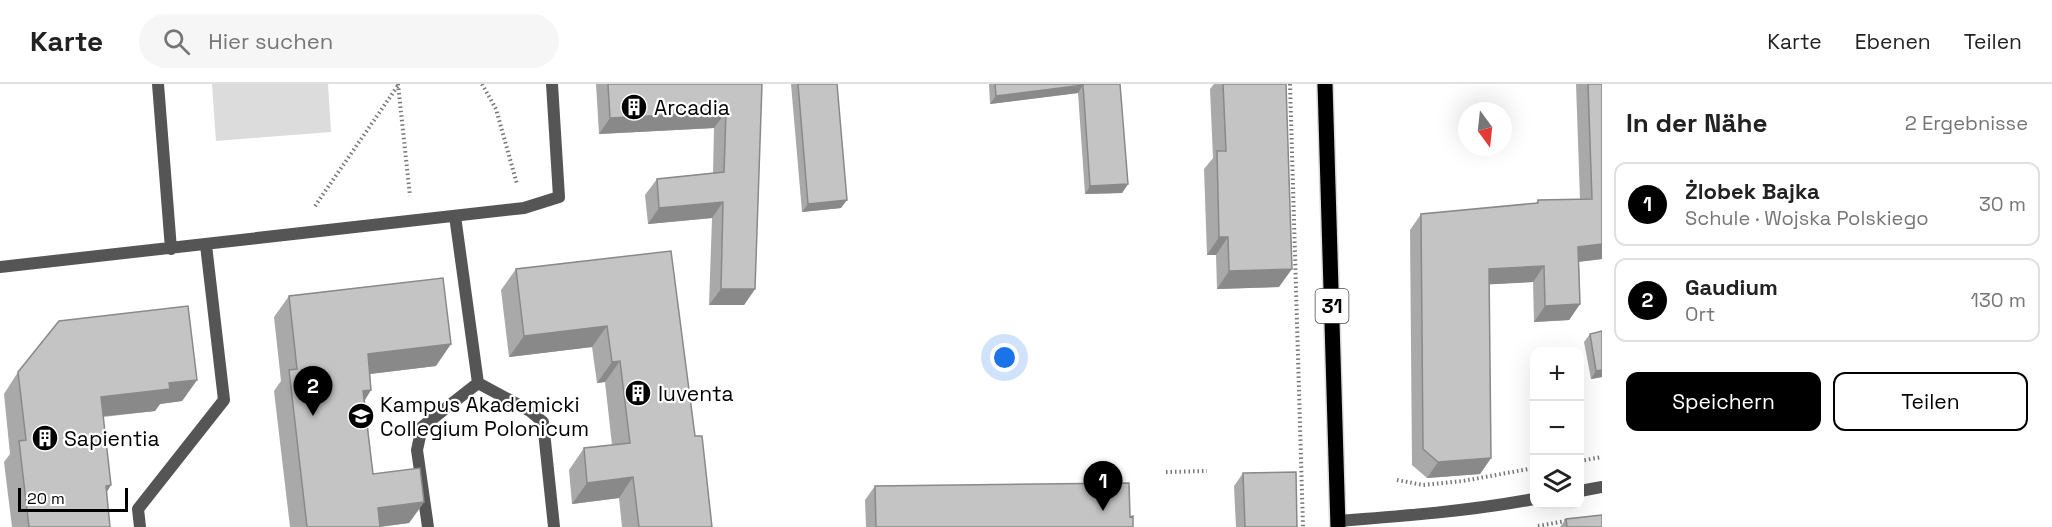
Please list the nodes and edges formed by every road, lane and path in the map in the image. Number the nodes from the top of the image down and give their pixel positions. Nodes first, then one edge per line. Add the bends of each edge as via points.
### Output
1 (158, 84) edge
2 (398, 84) edge
3 (482, 84) edge
4 (552, 84) edge
5 (1290, 84) edge
6 (1325, 84) edge
7 (524, 208) junction
8 (455, 216) junction
9 (412, 221) junction
10 (296, 234) junction
11 (206, 245) junction
12 (171, 249) junction
13 (0, 267) edge
14 (478, 383) junction
15 (1602, 457) edge
16 (1584, 460) edge
17 (1530, 469) edge
18 (1207, 471) dead end
19 (1166, 472) dead end
20 (1397, 480) dead end
21 (1602, 487) edge
22 (1584, 490) edge
23 (1530, 500) edge
24 (1568, 521) edge
25 (1338, 524) edge
26 (140, 527) edge
27 (428, 527) edge
28 (555, 527) edge
29 (1303, 527) edge
30 (1535, 527) edge

1 - 12 street
2 - 9 path
2 - 10 path
3 - 7 path via 496,109
4 - 7 street via 559,197
5 - 29 path
6 - 25 main road, 31
7 - 8 street
8 - 9 street
8 - 14 street
9 - 10 street
10 - 11 street
11 - 12 street
11 - 26 street via 224,400 138,509
12 - 13 street
14 - 27 street via 422,427 417,450
14 - 28 street via 543,422
15 - 16 path
17 - 20 path via 1422,485
18 - 19 path
21 - 22 street
23 - 25 street
24 - 30 path

